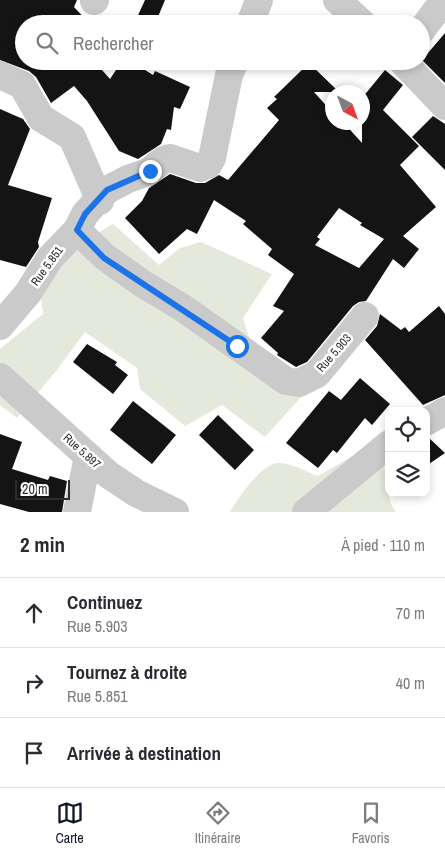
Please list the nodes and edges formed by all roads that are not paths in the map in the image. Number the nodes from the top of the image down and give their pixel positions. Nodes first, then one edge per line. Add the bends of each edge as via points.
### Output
1 (258, 0) edge
2 (337, 0) edge
3 (444, 0) edge
4 (253, 15) edge
5 (353, 15) edge
6 (430, 19) edge
7 (231, 70) edge
8 (411, 70) edge
9 (0, 75) edge
10 (445, 106) edge
11 (100, 201) junction
12 (77, 230) junction
13 (366, 316) dead end
14 (0, 326) edge
15 (0, 377) edge
16 (445, 411) edge
17 (430, 420) edge
18 (385, 447) edge
19 (88, 456) junction
20 (77, 512) edge
21 (174, 512) edge
22 (306, 512) edge

1 - 4 street
2 - 5 street
3 - 6 street
7 - 11 street, Rue 5.851 via 208,165 200,168 170,158 163,160 148,172 107,190
8 - 10 street
9 - 11 street via 22,85 41,118 72,137
11 - 12 street, Rue 5.851 via 85,214
12 - 13 street, Rue 5.903 via 104,258 183,308 286,381 299,383 317,374
12 - 14 street, Rue 5.851 via 50,258 28,293
15 - 19 street, Rue 5.897
16 - 17 street
18 - 22 street
19 - 20 street
19 - 21 street, Rue 5.897 via 136,493

